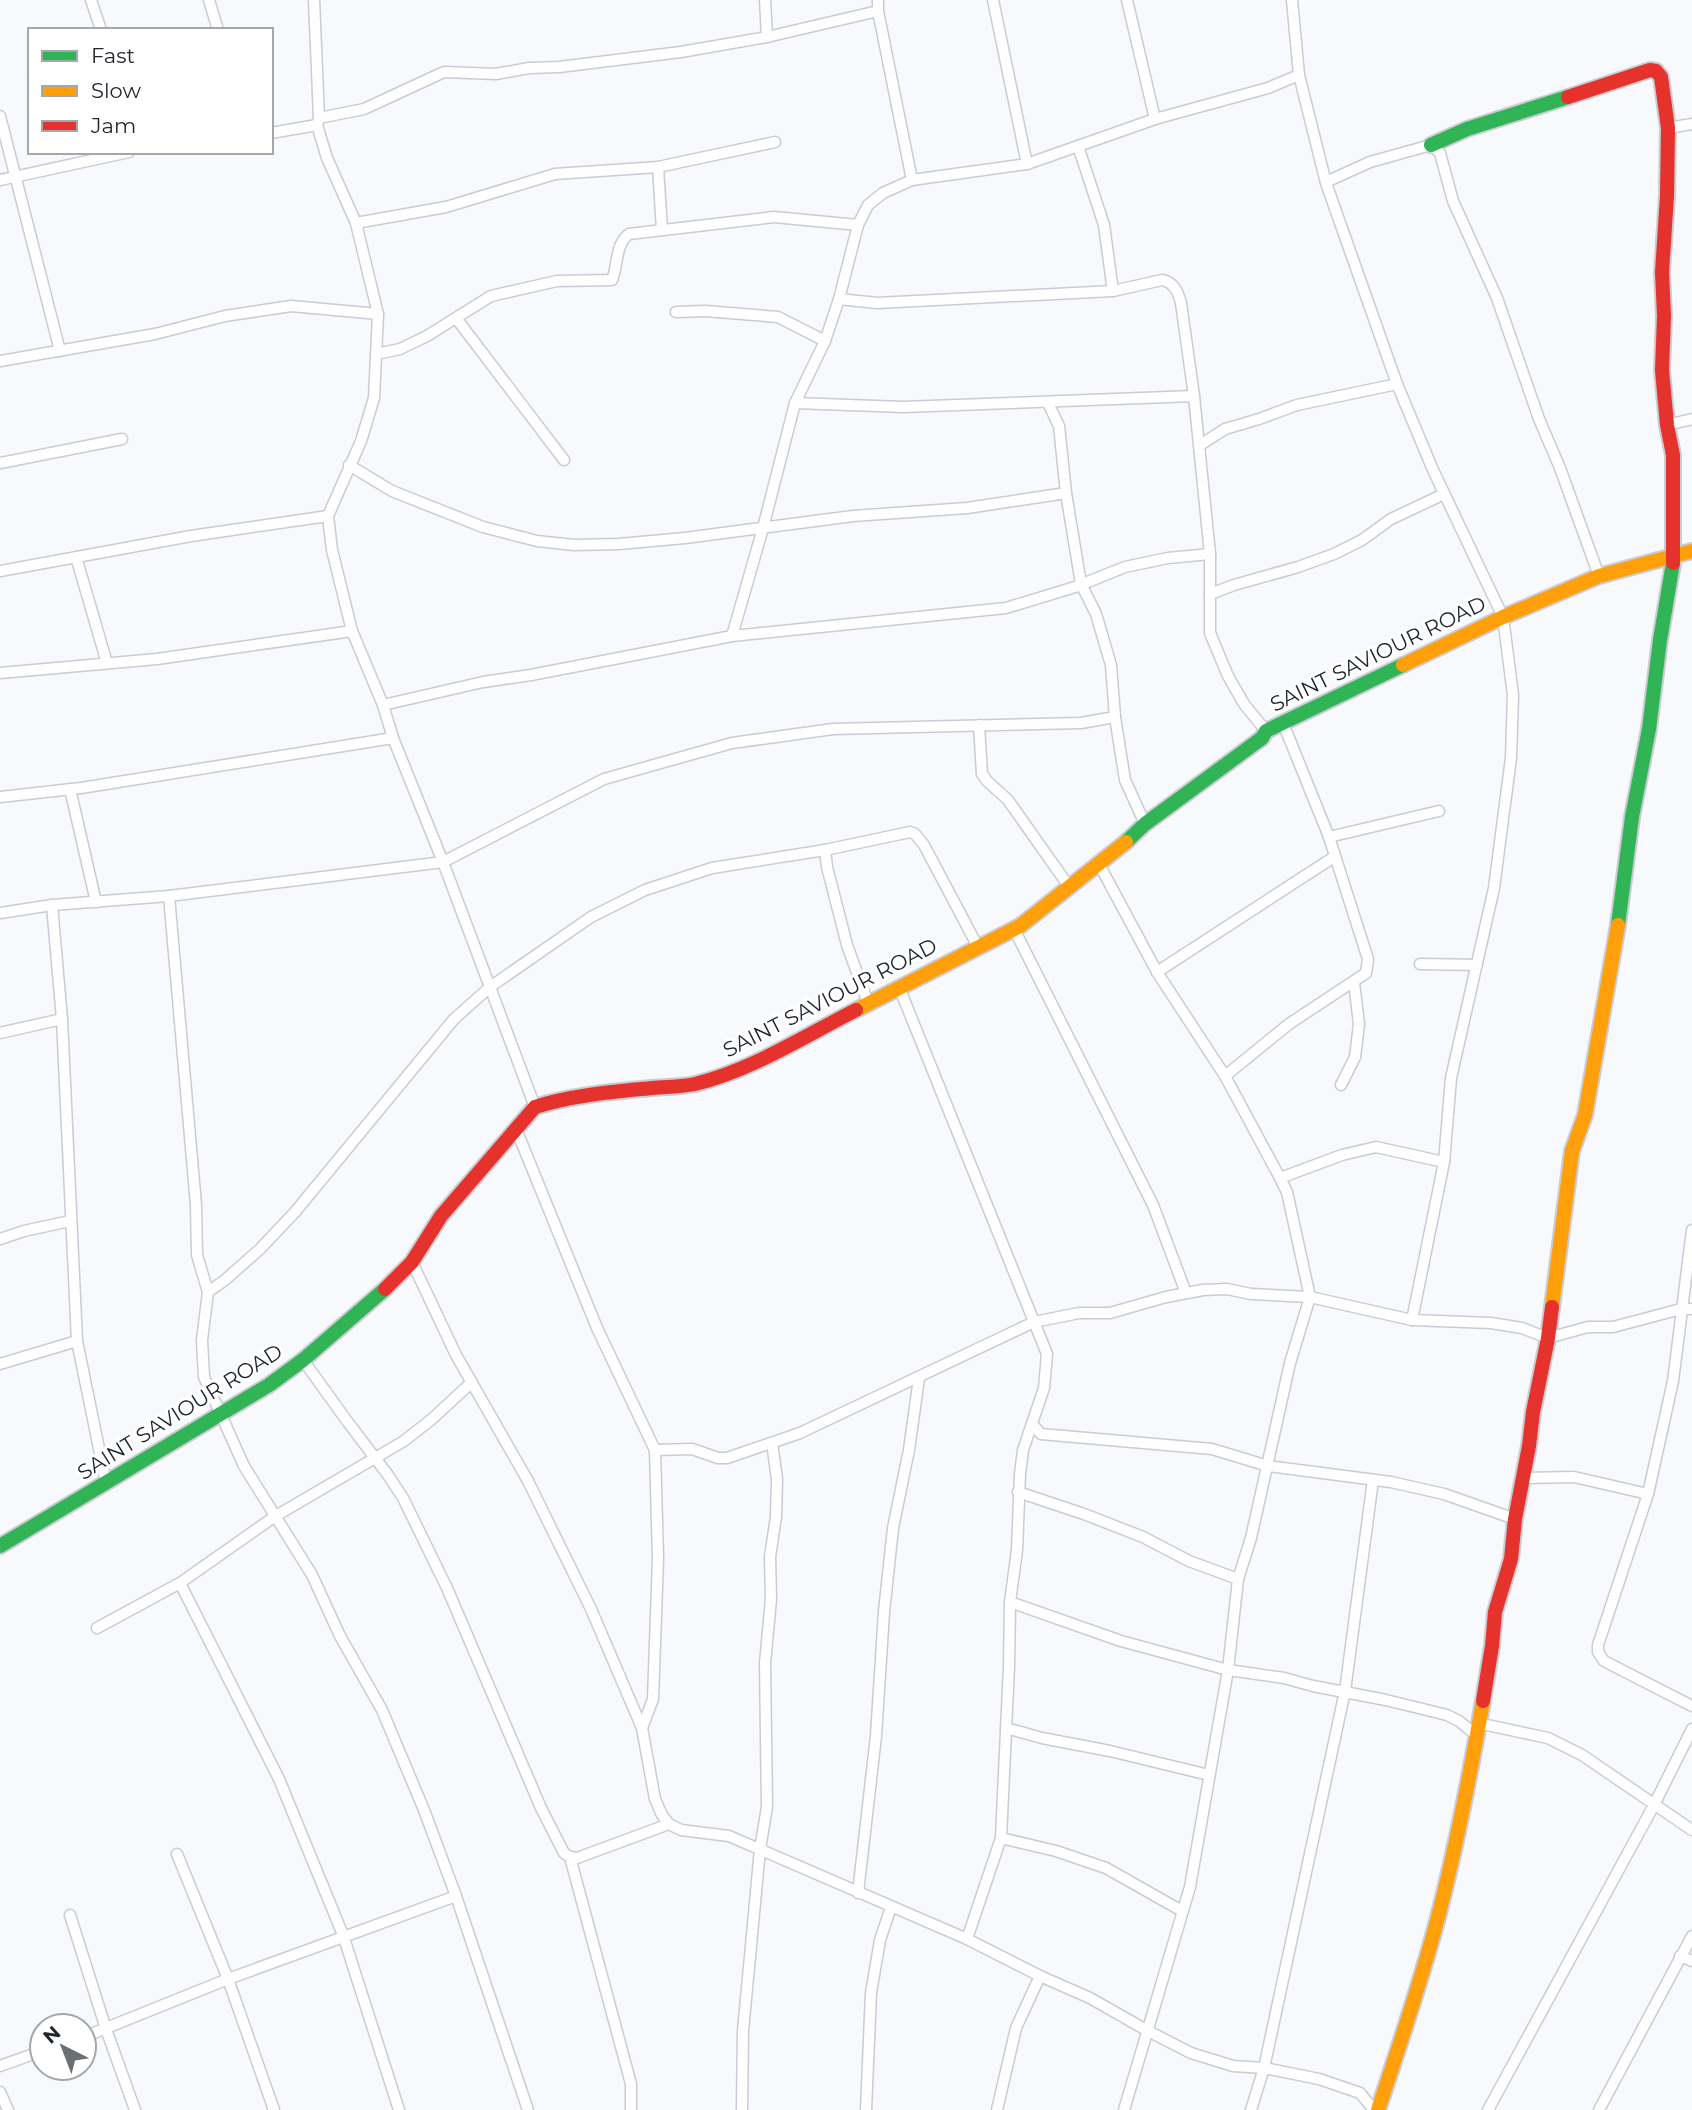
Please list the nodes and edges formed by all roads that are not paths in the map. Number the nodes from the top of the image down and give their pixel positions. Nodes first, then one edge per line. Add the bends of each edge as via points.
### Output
1 (91, 0) edge
2 (209, 0) edge
3 (314, 0) edge
4 (765, 0) edge
5 (993, 0) edge
6 (1127, 0) edge
7 (1292, 0) edge
8 (878, 5) edge
9 (100, 28) edge
10 (217, 28) edge
11 (767, 37) junction
12 (1299, 75) junction
13 (0, 116) edge
14 (1155, 119) junction
15 (318, 121) junction
16 (1692, 124) edge
17 (1668, 128) junction
18 (273, 132) edge
19 (775, 142) dead end
20 (1431, 145) junction
21 (1078, 146) junction
22 (119, 154) edge
23 (1027, 164) junction
24 (658, 167) junction
25 (15, 177) junction
26 (0, 180) edge
27 (912, 180) junction
28 (1326, 182) junction
29 (356, 223) junction
30 (858, 225) junction
31 (662, 230) junction
32 (1113, 291) junction
33 (839, 299) junction
34 (676, 313) dead end
35 (378, 314) junction
36 (456, 318) junction
37 (825, 341) junction
38 (60, 351) junction
39 (376, 354) junction
40 (0, 361) edge
41 (1397, 384) junction
42 (1194, 397) junction
43 (1048, 402) junction
44 (795, 403) junction
45 (1692, 419) edge
46 (1667, 425) junction
47 (122, 439) dead end
48 (1200, 445) junction
49 (564, 460) dead end
50 (0, 464) edge
51 (349, 465) junction
52 (1066, 493) junction
53 (1444, 494) junction
54 (328, 516) junction
55 (763, 528) junction
56 (1692, 551) edge
57 (1210, 554) junction
58 (1674, 556) junction
59 (76, 557) junction
60 (0, 571) edge
61 (1599, 576) junction
62 (1081, 584) junction
63 (1210, 594) junction
64 (1503, 617) junction
65 (352, 631) junction
66 (732, 636) junction
67 (107, 663) junction
68 (0, 673) edge
69 (383, 705) junction
70 (1115, 717) junction
71 (1283, 723) junction
72 (979, 725) junction
73 (1266, 731) junction
74 (393, 738) junction
75 (70, 789) junction
76 (0, 797) edge
77 (1439, 811) dead end
78 (1145, 824) junction
79 (1329, 837) junction
80 (825, 850) junction
81 (1334, 857) junction
82 (443, 862) junction
83 (1099, 864) junction
84 (1070, 888) junction
85 (169, 896) junction
86 (96, 902) junction
87 (52, 905) junction
88 (0, 913) edge
89 (1014, 929) junction
90 (978, 947) junction
91 (1420, 964) dead end
92 (1476, 965) junction
93 (1157, 972) junction
94 (1354, 983) junction
95 (490, 987) junction
96 (899, 987) junction
97 (868, 1003) junction
98 (62, 1019) junction
99 (0, 1033) edge
100 (1225, 1076) junction
101 (1341, 1086) dead end
102 (536, 1107) junction
103 (516, 1129) junction
104 (1444, 1162) junction
105 (1280, 1178) junction
106 (71, 1221) junction
107 (1692, 1230) edge
108 (0, 1239) edge
109 (412, 1262) junction
110 (208, 1292) junction
111 (1186, 1293) junction
112 (1310, 1297) junction
113 (1686, 1309) edge
114 (1412, 1321) junction
115 (1034, 1322) junction
116 (1548, 1338) junction
117 (77, 1341) junction
118 (303, 1360) junction
119 (0, 1364) edge
120 (919, 1378) junction
121 (471, 1382) junction
122 (220, 1415) junction
123 (1032, 1424) junction
124 (772, 1443) junction
125 (655, 1450) junction
126 (376, 1459) junction
127 (1268, 1466) junction
128 (1523, 1478) junction
129 (1373, 1480) junction
130 (106, 1483) junction
131 (1018, 1492) junction
132 (1648, 1494) junction
133 (274, 1517) junction
134 (1515, 1519) junction
135 (0, 1546) edge
136 (1238, 1578) junction
137 (180, 1583) junction
138 (1010, 1602) junction
139 (97, 1628) dead end
140 (1228, 1670) junction
141 (1345, 1691) junction
142 (1692, 1706) edge
143 (642, 1728) junction
144 (1006, 1728) junction
145 (1477, 1729) junction
146 (1692, 1729) edge
147 (1209, 1775) junction
148 (1654, 1805) junction
149 (669, 1824) junction
150 (1692, 1830) edge
151 (1000, 1838) junction
152 (760, 1849) junction
153 (177, 1854) dead end
154 (570, 1857) junction
155 (858, 1893) junction
156 (456, 1896) junction
157 (891, 1907) junction
158 (1182, 1911) junction
159 (70, 1915) dead end
160 (343, 1936) junction
161 (1692, 1936) edge
162 (967, 1939) junction
163 (1680, 1956) junction
164 (1692, 1961) edge
165 (1040, 1976) junction
166 (228, 1979) junction
167 (106, 2029) junction
168 (1148, 2031) junction
169 (98, 2032) edge
170 (28, 2056) edge
171 (0, 2066) edge
172 (1264, 2068) junction
173 (0, 2092) edge
174 (8, 2110) edge
175 (135, 2110) edge
176 (274, 2110) edge
177 (399, 2110) edge
178 (527, 2110) edge
179 (631, 2110) edge
180 (741, 2110) edge
181 (866, 2110) edge
182 (997, 2110) edge
183 (1124, 2110) edge
184 (1251, 2110) edge
185 (1376, 2110) edge
186 (1488, 2110) edge
187 (1599, 2110) edge

1 - 9 street
2 - 10 street
3 - 15 street
4 - 11 street
5 - 23 street
6 - 14 street
7 - 12 street
8 - 11 street
8 - 27 street
11 - 15 street via 496,74 444,72 364,109
12 - 14 street
12 - 28 street
13 - 25 street
14 - 21 street
15 - 18 street
15 - 29 street via 327,158
16 - 17 street
17 - 20 street via 1661,77 1650,70
17 - 46 street via 1662,272
19 - 24 street
20 - 28 street via 1370,162
20 - 61 street via 1440,152 1453,201 1497,298
21 - 23 street
21 - 32 street via 1104,225
22 - 25 street
23 - 27 street
24 - 29 street via 555,174 446,207
24 - 31 street
25 - 26 street
25 - 38 street
27 - 30 street via 868,205
28 - 41 street
29 - 35 street
30 - 31 street via 774,217
30 - 33 street
31 - 36 street via 626,235 611,280 558,281 521,288 491,296
32 - 33 street via 877,303
32 - 42 street via 1162,280 1177,290
33 - 37 street
34 - 37 street via 778,317
35 - 38 street via 291,306
35 - 39 street
36 - 39 street via 400,349
36 - 49 street
37 - 44 street
38 - 40 street
39 - 51 street via 374,398
41 - 48 street via 1297,405 1224,429
41 - 53 street
42 - 43 street
42 - 48 street
43 - 44 street via 903,407
43 - 52 street via 1059,426
44 - 55 street
45 - 46 street
46 - 58 street via 1673,455
47 - 50 street
48 - 57 street
51 - 54 street
51 - 55 street via 392,491 483,527 537,541 619,544
52 - 55 street via 967,508
52 - 62 street
53 - 63 street via 1334,554
53 - 64 street
54 - 59 street
54 - 65 street
55 - 66 street
56 - 58 street, SAINT SAVIOUR ROAD
57 - 62 street via 1125,567
57 - 63 street
58 - 61 street, SAINT SAVIOUR ROAD
58 - 116 street via 1621,909 1585,1115 1572,1151
59 - 60 street
59 - 67 street
61 - 64 street, SAINT SAVIOUR ROAD
62 - 66 street via 1006,608
62 - 70 street via 1096,614 1111,665
63 - 73 street via 1210,633 1228,676
64 - 71 street, SAINT SAVIOUR ROAD
64 - 92 street via 1513,695 1511,758 1494,888
65 - 67 street
65 - 69 street
66 - 69 street
67 - 68 street
69 - 74 street
70 - 72 street via 1081,723
70 - 78 street via 1125,780
71 - 73 street, SAINT SAVIOUR ROAD
71 - 79 street
72 - 82 street via 833,729 732,743 604,779
72 - 84 street via 982,774 1008,800
73 - 78 street, SAINT SAVIOUR ROAD
74 - 75 street
74 - 82 street
75 - 76 street
75 - 86 street
77 - 79 street
78 - 83 street, SAINT SAVIOUR ROAD
79 - 81 street
80 - 90 street via 915,834
80 - 95 street via 712,868 645,890 591,917
80 - 97 street via 847,945
81 - 93 street
81 - 94 street via 1368,959 1366,973
82 - 85 street
82 - 95 street
83 - 84 street, SAINT SAVIOUR ROAD
83 - 93 street
84 - 89 street, SAINT SAVIOUR ROAD
85 - 86 street
85 - 110 street via 197,1255
86 - 87 street
87 - 88 street
87 - 98 street
89 - 90 street, SAINT SAVIOUR ROAD
89 - 111 street via 1153,1205
90 - 96 street, SAINT SAVIOUR ROAD
91 - 92 street
92 - 104 street via 1451,1078
93 - 100 street
94 - 100 street via 1289,1024
94 - 101 street via 1359,1024 1355,1058
95 - 102 street
95 - 110 street via 454,1019 295,1212 260,1249
96 - 97 street, SAINT SAVIOUR ROAD
96 - 115 street
97 - 102 street, SAINT SAVIOUR ROAD via 723,1075 693,1084 557,1100
98 - 99 street
98 - 106 street
100 - 105 street
102 - 103 street, SAINT SAVIOUR ROAD
103 - 109 street, SAINT SAVIOUR ROAD via 441,1216
103 - 125 street via 597,1328
104 - 105 street via 1376,1147
104 - 114 street
105 - 112 street
106 - 108 street
106 - 117 street
107 - 113 street
109 - 118 street, SAINT SAVIOUR ROAD
109 - 121 street
110 - 122 street via 202,1340 204,1377
111 - 112 street via 1227,1289
111 - 115 street via 1110,1313 1079,1313
112 - 114 street
112 - 127 street
113 - 116 street
113 - 132 street
114 - 116 street via 1491,1323
115 - 120 street
115 - 123 street via 1047,1354 1044,1388
116 - 128 street
117 - 119 street
117 - 130 street
118 - 122 street, SAINT SAVIOUR ROAD
118 - 126 street
120 - 124 street
120 - 155 street via 893,1528
121 - 126 street via 423,1426
121 - 143 street via 534,1492 592,1609
122 - 130 street, SAINT SAVIOUR ROAD
122 - 133 street
123 - 127 street via 1041,1434 1212,1450
123 - 131 street via 1023,1450
124 - 125 street via 727,1458 692,1449
124 - 152 street via 776,1517 765,1663 767,1807
125 - 143 street via 658,1559 653,1699
126 - 133 street
126 - 154 street via 424,1539 541,1808
127 - 129 street
127 - 136 street
128 - 132 street via 1574,1477
128 - 134 street
129 - 134 street via 1444,1494
129 - 141 street
130 - 135 street, SAINT SAVIOUR ROAD
131 - 136 street via 1143,1537 1189,1561
131 - 138 street
132 - 142 street via 1598,1651 1604,1661
133 - 137 street
133 - 156 street via 312,1575 382,1710
134 - 145 street
136 - 140 street
137 - 139 street
137 - 160 street via 279,1779
138 - 140 street via 1121,1641
138 - 144 street
140 - 141 street
140 - 147 street
141 - 145 street via 1447,1715
141 - 172 street
143 - 149 street via 655,1798
144 - 147 street
144 - 151 street
145 - 148 street via 1548,1738 1582,1755
145 - 185 street via 1437,1920
146 - 148 street
147 - 158 street
148 - 150 street
148 - 186 street
149 - 152 street via 681,1830 729,1836
149 - 154 street
151 - 158 street via 1106,1868
151 - 162 street
152 - 155 street
152 - 180 street via 743,2031
153 - 166 street
154 - 179 street via 631,2084
155 - 157 street
156 - 160 street
156 - 178 street
157 - 162 street
157 - 181 street via 871,1993
158 - 168 street
159 - 167 street
160 - 166 street
160 - 177 street
161 - 163 street
162 - 165 street
163 - 164 street
163 - 187 street
165 - 168 street
165 - 182 street via 1016,2028
166 - 167 street
166 - 176 street
167 - 169 street
167 - 175 street
168 - 172 street via 1213,2061
168 - 183 street
170 - 171 street
172 - 184 street
172 - 185 street via 1360,2093
173 - 174 street

